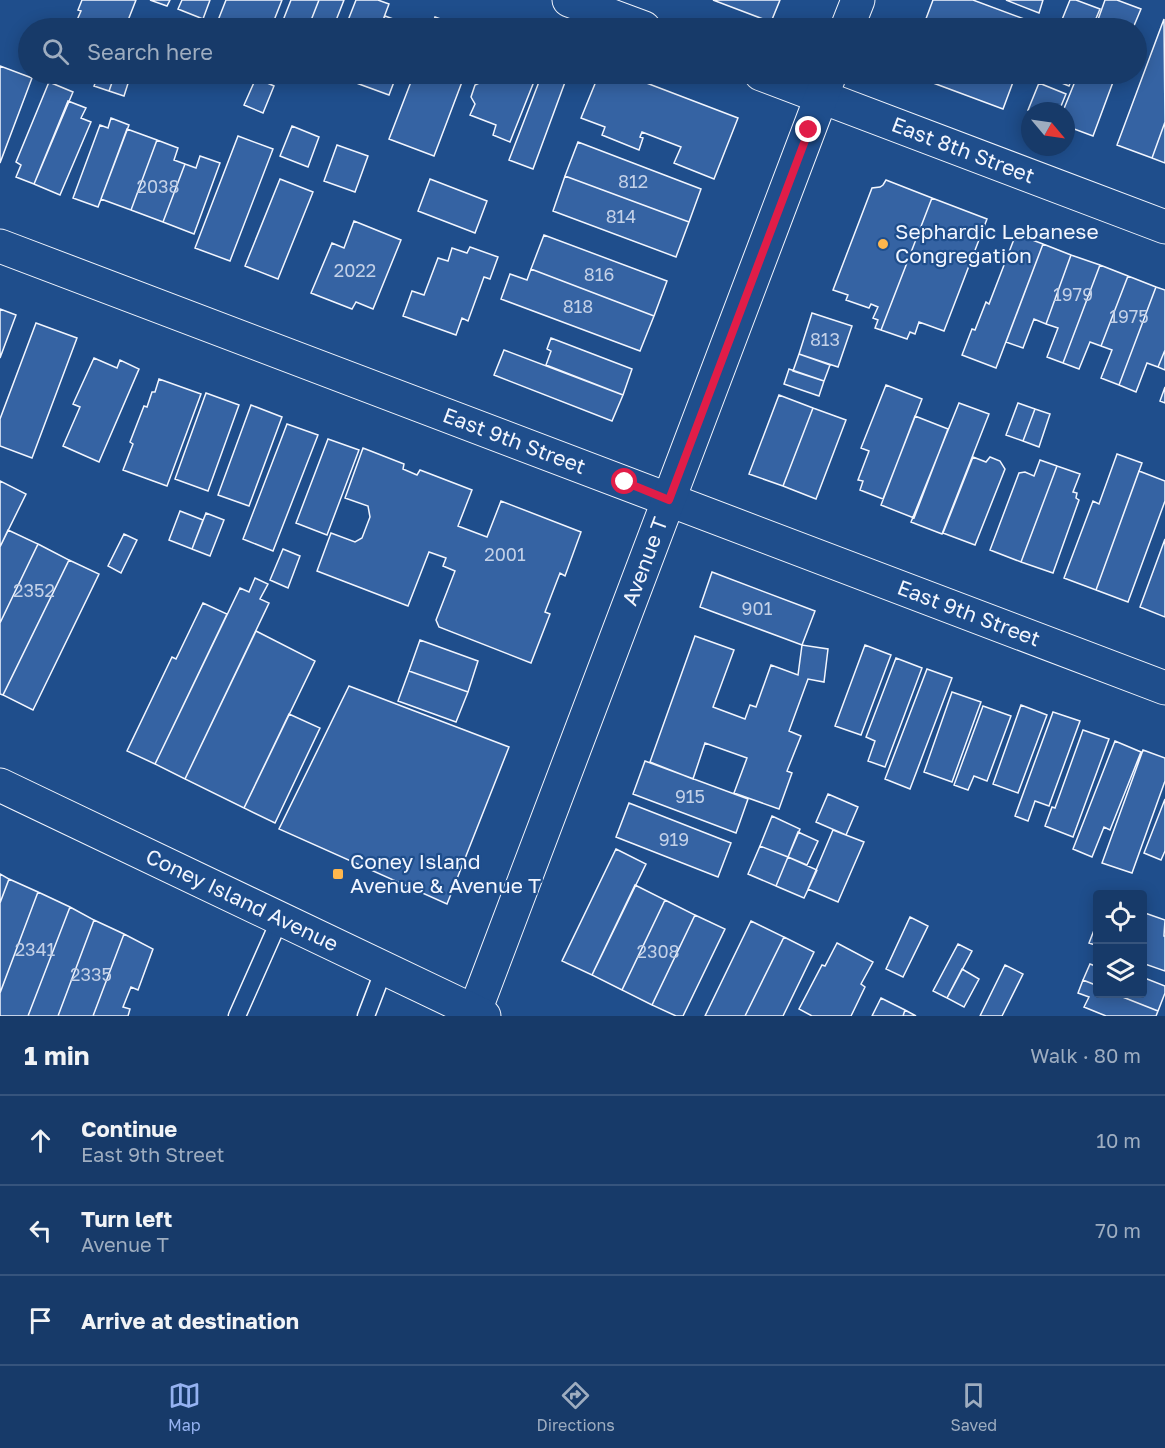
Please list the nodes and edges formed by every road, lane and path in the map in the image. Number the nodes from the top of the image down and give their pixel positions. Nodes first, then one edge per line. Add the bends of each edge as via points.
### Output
1 (569, 0) edge
2 (858, 0) edge
3 (617, 18) edge
4 (851, 18) edge
5 (826, 85) edge
6 (1165, 227) edge
7 (0, 246) edge
8 (669, 500) junction
9 (1165, 687) edge
10 (0, 785) edge
11 (280, 919) junction
12 (384, 969) junction
13 (477, 1014) edge
14 (237, 1016) edge
15 (366, 1016) edge

1 - 3 street
2 - 4 street
5 - 6 street, East 8th Street
5 - 8 street, Avenue T
7 - 8 street, East 9th Street
8 - 9 street, East 9th Street
8 - 13 street, Avenue T
10 - 11 street, Coney Island Avenue
11 - 12 street, Coney Island Avenue
11 - 14 lane
12 - 13 street, Coney Island Avenue
12 - 15 lane

